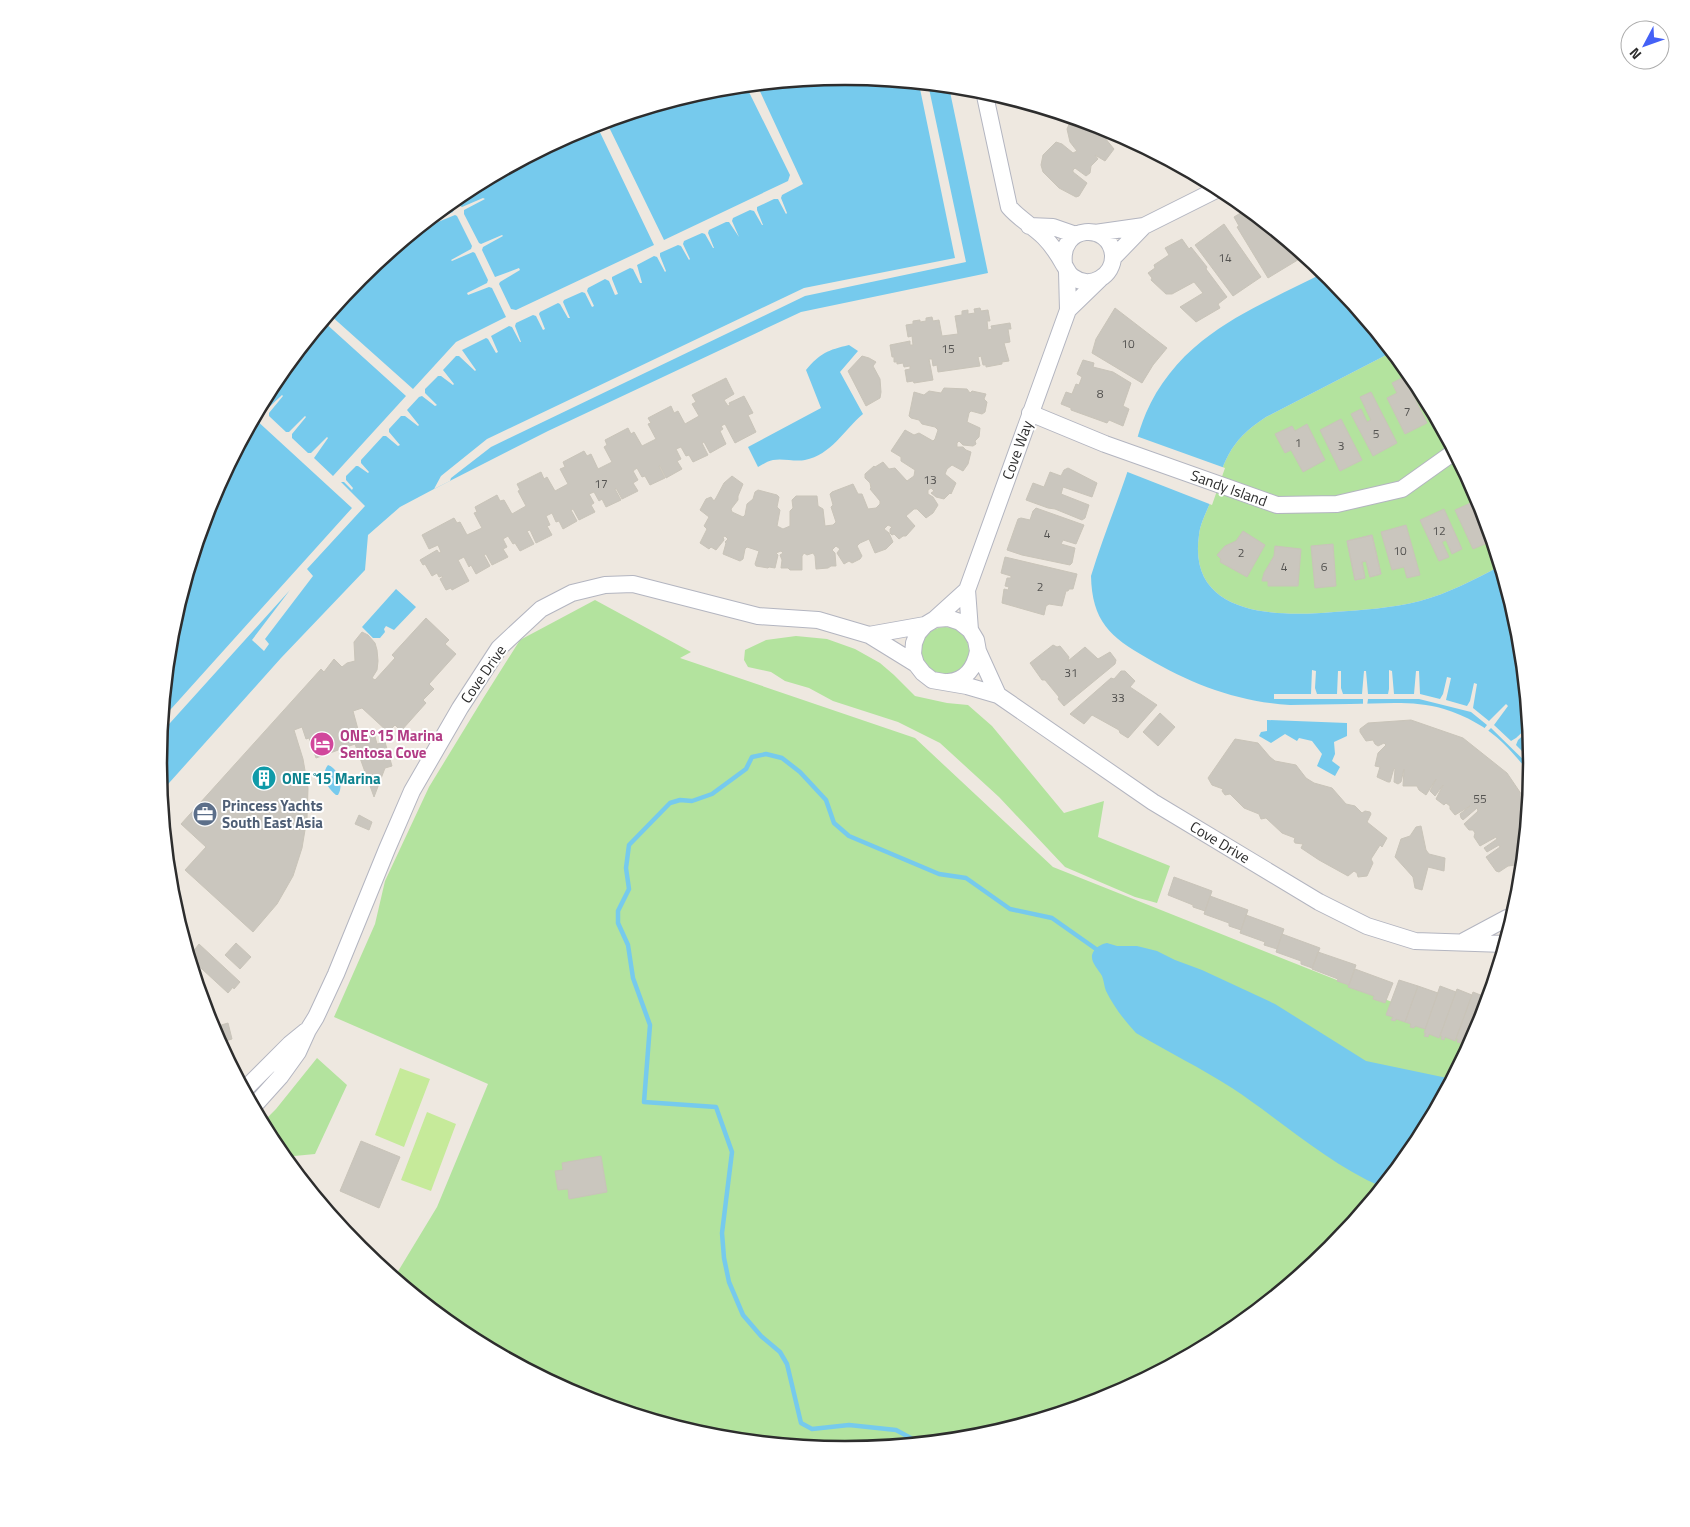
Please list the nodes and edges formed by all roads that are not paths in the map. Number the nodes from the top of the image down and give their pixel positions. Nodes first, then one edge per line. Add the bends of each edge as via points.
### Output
1 (986, 100) edge
2 (1211, 192) edge
3 (1029, 226) junction
4 (1144, 226) junction
5 (1095, 233) junction
6 (1076, 235) junction
7 (1113, 258) junction
8 (1065, 268) junction
9 (1100, 278) junction
10 (1068, 310) junction
11 (1030, 413) junction
12 (1450, 455) edge
13 (966, 590) junction
14 (930, 622) junction
15 (970, 630) junction
16 (870, 635) junction
17 (978, 651) junction
18 (916, 664) junction
19 (943, 683) junction
20 (998, 695) junction
21 (1505, 917) edge
22 (1462, 942) junction
23 (1499, 944) edge
24 (308, 1030) junction
25 (248, 1086) edge
26 (257, 1103) edge

1 - 3 street via 1009,207
2 - 4 street, Cove Way
3 - 6 street, Cove Way via 1053,227
3 - 8 street via 1044,238
4 - 5 street, Cove Way
4 - 7 street, Cove Way
5 - 6 street, Cove Way
5 - 7 street via 1108,242
6 - 8 street, Cove Way via 1065,247
7 - 9 street, Cove Way via 1107,273
8 - 9 street via 1072,277 1086,282
8 - 10 street, Cove Way
9 - 10 street, Cove Way
10 - 11 street, Cove Way
11 - 12 street, Sandy Island via 1105,444 1278,505 1337,504 1402,489
11 - 13 street, Cove Way
13 - 14 street, Cove Way
13 - 15 street, Cove Way
14 - 15 street, Cove Drive via 948,618
14 - 16 street, Cove Drive
14 - 18 street via 918,633 914,643
15 - 17 street
16 - 18 street, Cove Drive
16 - 24 street, Cove Drive via 818,620 758,616 633,584 605,585 572,593 541,609 499,648 412,791 336,974
17 - 19 street via 976,661 963,678
17 - 20 street
18 - 19 street, Cove Drive via 932,680
19 - 20 street, Cove Drive
20 - 22 street, Cove Drive via 1153,802 1319,902 1367,926 1414,941
21 - 22 street, Cove Drive
22 - 23 street, Cove Drive
24 - 25 street, Cove Drive
24 - 26 street, Cove Drive via 298,1052

